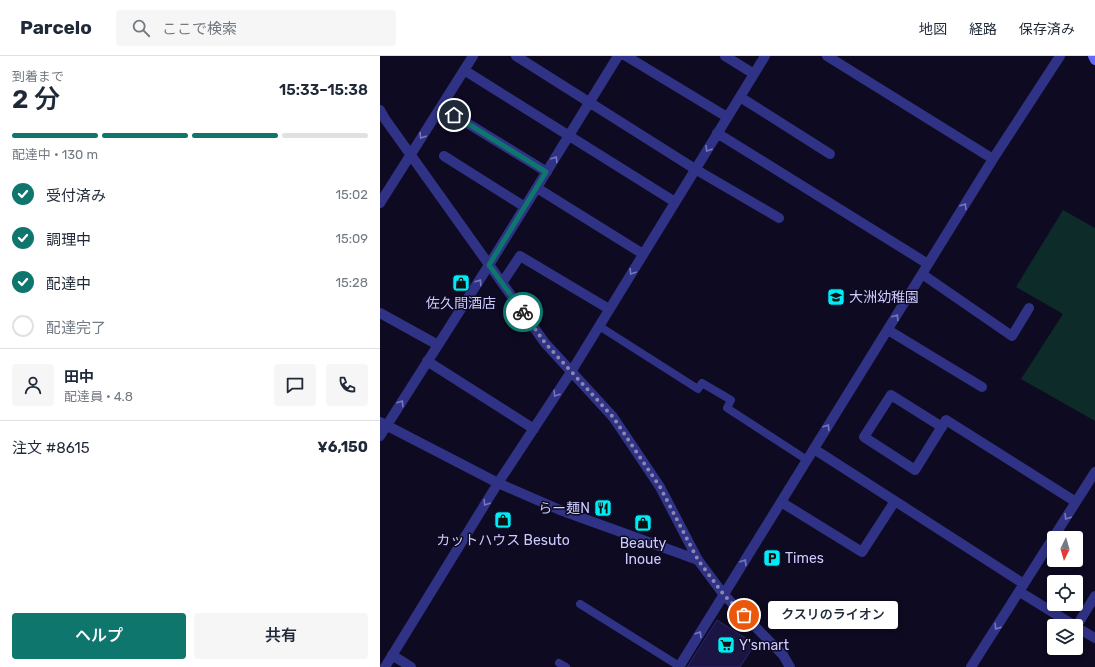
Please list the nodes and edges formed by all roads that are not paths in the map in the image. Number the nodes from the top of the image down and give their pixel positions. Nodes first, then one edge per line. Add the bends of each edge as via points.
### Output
1 (473, 56) edge
2 (516, 56) edge
3 (618, 56) edge
4 (626, 56) edge
5 (725, 56) edge
6 (765, 56) edge
7 (827, 56) edge
8 (1060, 56) edge
9 (1093, 56) edge
10 (1095, 60) edge
11 (464, 70) junction
12 (754, 74) junction
13 (740, 97) junction
14 (590, 102) junction
15 (441, 107) junction
16 (380, 110) edge
17 (727, 117) junction
18 (717, 133) junction
19 (569, 136) junction
20 (830, 154) dead end
21 (411, 155) junction
22 (444, 156) dead end
23 (993, 159) junction
24 (695, 169) junction
25 (546, 172) junction
26 (537, 188) junction
27 (675, 202) junction
28 (380, 203) edge
29 (525, 207) junction
30 (779, 218) dead end
31 (643, 254) junction
32 (928, 264) junction
33 (489, 265) junction
34 (922, 274) junction
35 (502, 283) junction
36 (1029, 308) dead end
37 (609, 309) junction
38 (380, 313) edge
39 (599, 326) junction
40 (888, 330) junction
41 (438, 345) junction
42 (427, 361) junction
43 (571, 372) junction
44 (982, 388) dead end
45 (383, 424) edge
46 (942, 427) junction
47 (534, 429) junction
48 (380, 436) edge
49 (814, 449) junction
50 (807, 460) junction
51 (1095, 472) edge
52 (498, 483) junction
53 (895, 501) junction
54 (781, 502) junction
55 (1076, 502) junction
56 (698, 560) junction
57 (1022, 588) junction
58 (724, 595) junction
59 (1095, 596) edge
60 (580, 604) dead end
61 (1066, 619) edge
62 (1080, 619) edge
63 (1083, 630) edge
64 (1095, 638) edge
65 (392, 655) junction
66 (679, 666) edge
67 (384, 667) edge
68 (411, 667) edge
69 (790, 667) edge
70 (971, 667) edge

1 - 11 street
2 - 14 street
3 - 14 street
4 - 17 street
5 - 12 street
6 - 12 street
7 - 23 street
8 - 23 street
9 - 10 main road
11 - 15 street
11 - 19 street
12 - 13 street
13 - 17 street
13 - 20 street
14 - 19 street
14 - 24 street
15 -> 21 street
15 - 25 street
16 - 21 street
17 - 18 street
18 -> 24 street
18 - 32 street
25 -> 19 street
19 - 27 street
21 - 28 street
21 - 33 street
22 - 29 street
32 -> 23 street
24 - 27 street
24 - 30 street
25 - 26 street
26 - 29 street
26 - 31 street
27 - 31 street
29 - 33 street
31 -> 37 street
32 - 34 street
33 - 35 street
41 -> 33 street
34 - 36 street via 1012,336
40 -> 34 street
35 - 37 street via 520,256
35 - 43 street via 545,343
37 - 39 street
38 - 41 street
39 - 43 street
39 - 50 lane via 698,390 702,382 731,400 727,408
40 - 44 street
49 -> 40 street
41 - 42 street
45 -> 42 street
42 - 47 street
43 -> 47 street
43 - 56 street via 613,417 660,487
45 - 48 street
45 - 52 street
46 - 46 street via 914,470 864,438 890,395
46 - 55 street via 946,420
47 - 52 street
49 - 50 street
49 - 53 street
50 - 54 street
51 - 55 street
52 - 56 street via 560,510
52 -> 65 street
53 - 54 street via 862,552
53 - 57 street
58 -> 54 street
55 -> 57 street
56 - 58 street
57 - 61 street
57 -> 70 street
66 -> 58 street
58 - 69 street via 783,656
59 - 62 street
60 - 66 lane
63 - 64 street
65 - 67 street
65 - 68 street

